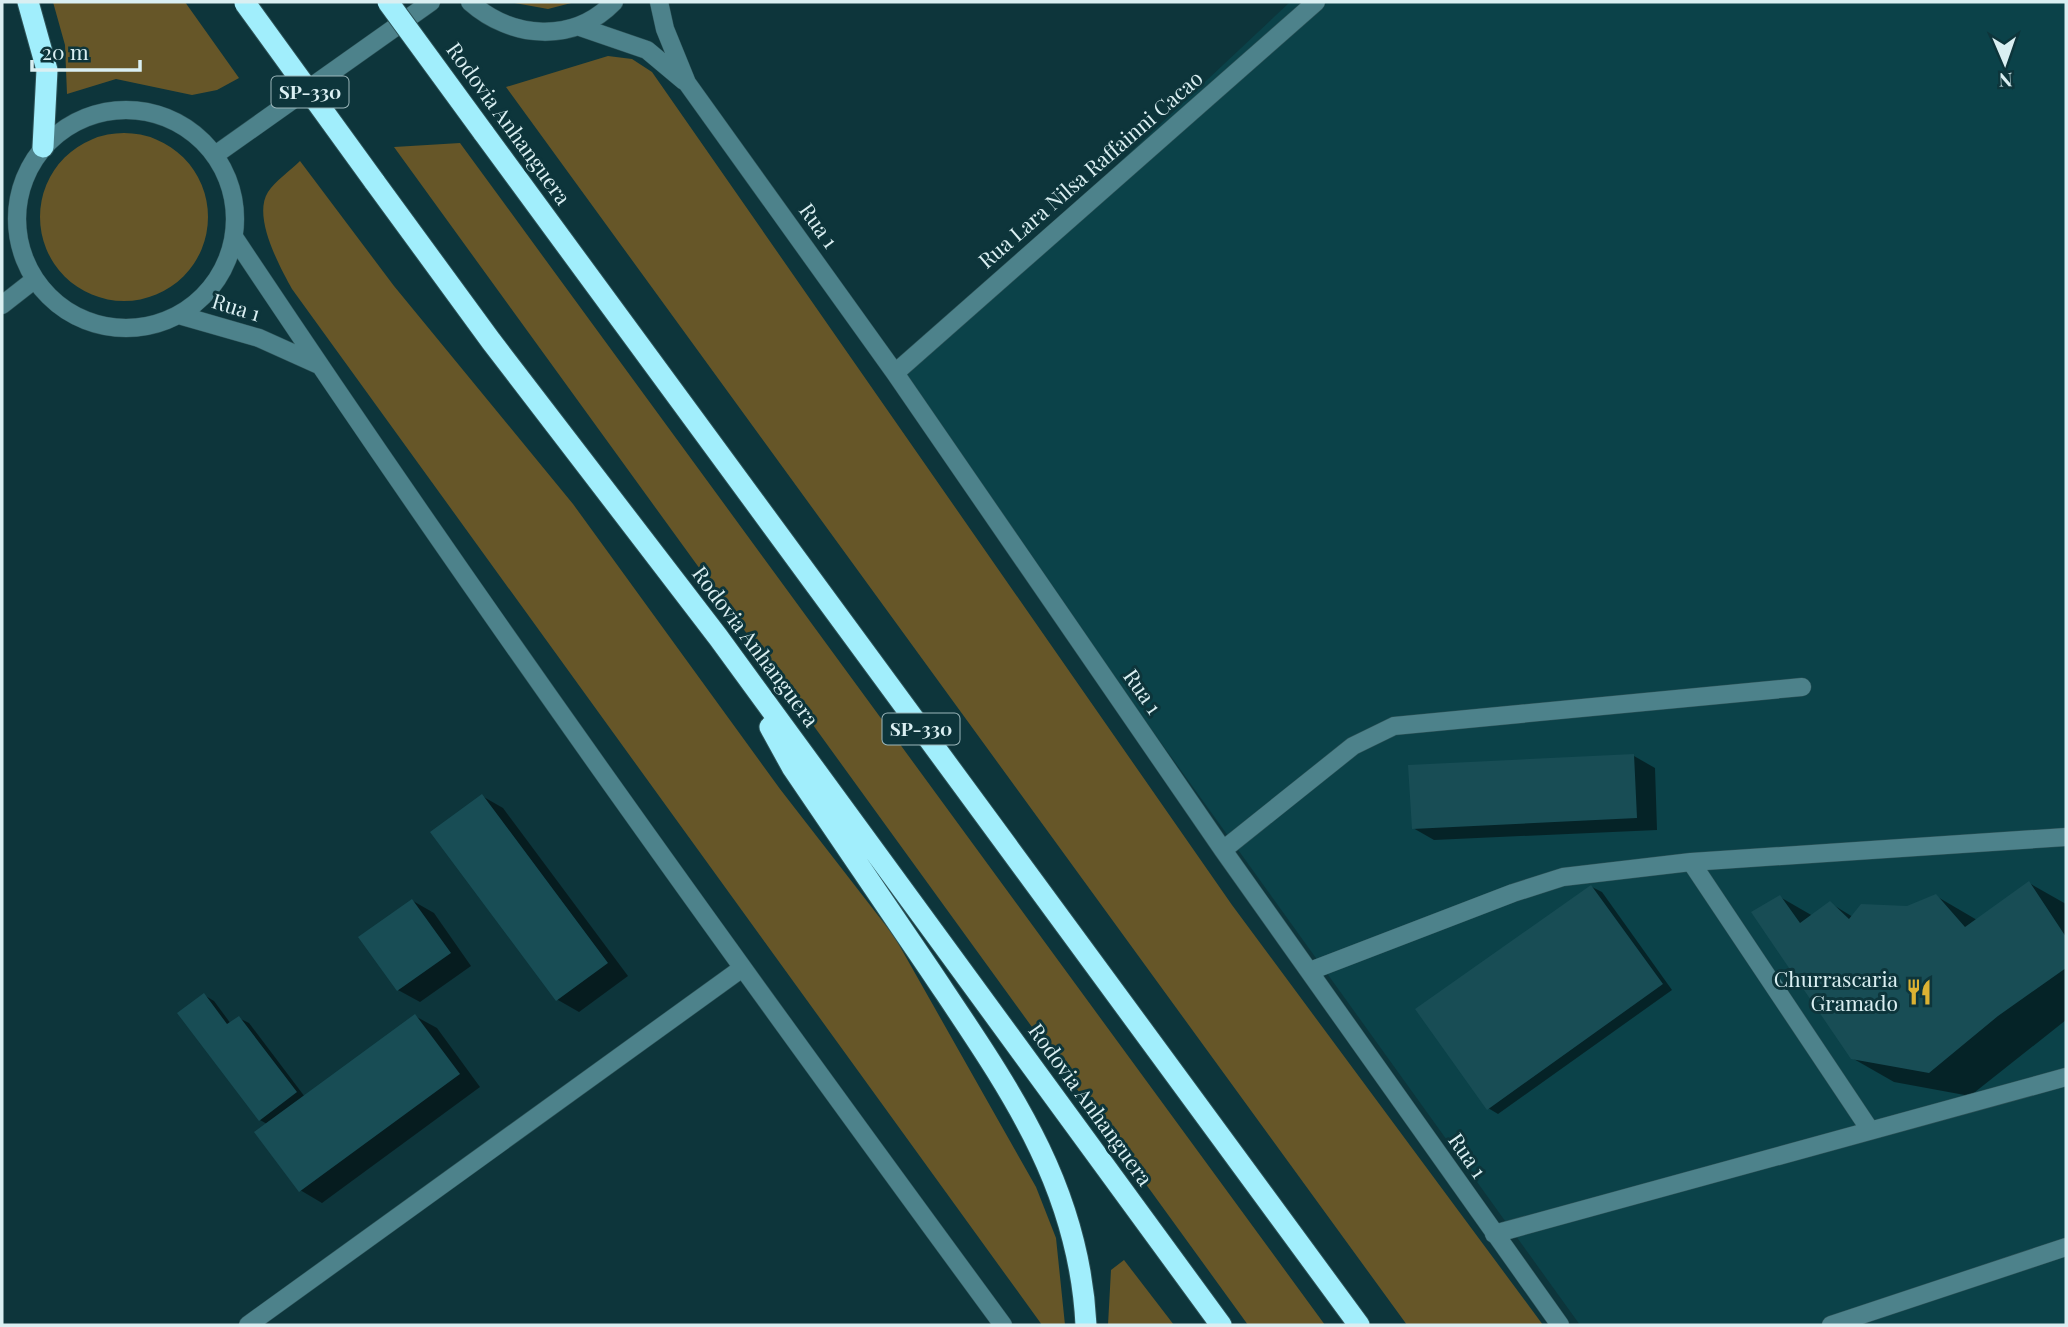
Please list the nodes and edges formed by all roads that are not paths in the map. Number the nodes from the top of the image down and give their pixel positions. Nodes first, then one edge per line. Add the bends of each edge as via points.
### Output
1 (28, 2) edge
2 (245, 2) edge
3 (388, 2) edge
4 (431, 2) edge
5 (470, 2) edge
6 (614, 2) edge
7 (659, 2) edge
8 (1316, 2) edge
9 (580, 27) junction
10 (687, 83) junction
11 (43, 146) junction
12 (215, 155) junction
13 (234, 237) junction
14 (34, 280) junction
15 (2, 305) edge
16 (179, 315) junction
17 (318, 365) junction
18 (895, 373) junction
19 (718, 637) junction
20 (1802, 687) dead end
21 (2066, 837) edge
22 (1223, 850) junction
23 (1691, 862) junction
24 (741, 969) junction
25 (1310, 971) junction
26 (2066, 1077) edge
27 (1870, 1130) junction
28 (1494, 1234) junction
29 (2066, 1247) edge
30 (248, 1325) edge
31 (1003, 1325) edge
32 (1086, 1325) edge
33 (1221, 1325) edge
34 (1359, 1325) edge
35 (1560, 1325) edge
36 (1830, 1325) edge

1 - 11 highway via 47,70
2 - 19 highway, Rodovia Anhanguera / SP-330, bridge via 491,341
3 - 34 highway, Rodovia Anhanguera / SP-330, bridge
4 - 12 street
5 - 9 street via 489,18 536,34
6 - 9 street
7 - 10 street, Rua 1
8 - 18 street, Rua Lara Nilsa Raffainni Cacao
9 - 10 street, Rua 1 via 647,50
10 - 18 street, Rua 1
11 - 12 street via 83,118 132,109 179,123
11 - 14 street via 19,188 16,236
12 - 13 street via 229,181
13 - 16 street via 224,268 205,295
13 - 17 street, Rua 1
14 - 15 street
14 - 16 street via 62,309 99,325 140,327
16 - 17 street, Rua 1 via 259,338
17 - 24 street, Rua 1
18 - 22 street, Rua 1
19 - 32 highway via 792,767 1006,1083 1069,1215 1084,1284
19 - 33 highway, Rodovia Anhanguera / SP-330
20 - 22 street via 1394,726 1353,746
21 - 23 street
22 - 25 street, Rua 1
23 - 25 street via 1563,877
23 - 27 street
24 - 30 street
24 - 31 street, Rua 1
25 - 28 street, Rua 1
26 - 27 street
27 - 28 street
28 - 35 street, Rua 1
29 - 36 street

